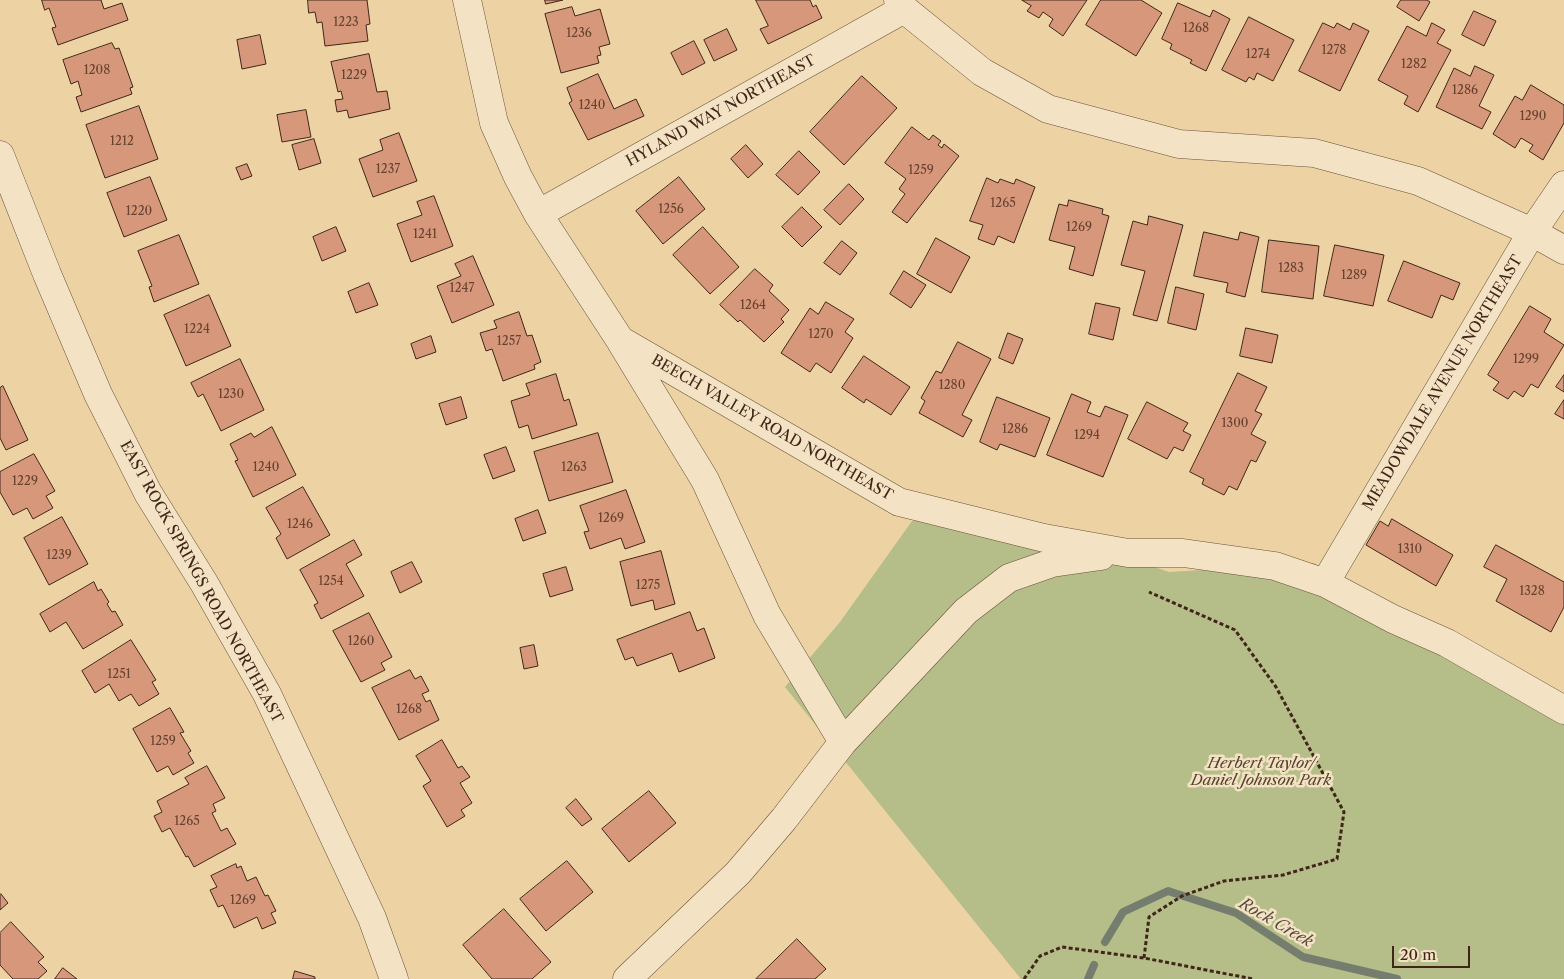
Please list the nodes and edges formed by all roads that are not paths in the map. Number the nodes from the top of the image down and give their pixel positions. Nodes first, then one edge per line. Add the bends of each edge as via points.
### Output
1 (467, 0) edge
2 (901, 4) edge
3 (0, 155) edge
4 (1564, 185) edge
5 (538, 214) junction
6 (1532, 232) junction
7 (1564, 250) edge
8 (620, 340) junction
9 (1128, 553) junction
10 (1325, 583) junction
11 (1564, 710) edge
12 (843, 742) junction
13 (394, 979) edge
14 (627, 979) edge

1 - 5 street, BEECH VALLEY ROAD NORTHEAST via 494,123
2 - 5 street, HYLAND WAY NORTHEAST
2 - 6 street via 982,72 1048,109 1178,144 1314,154 1418,181
3 - 13 street, EAST ROCK SPRINGS ROAD NORTHEAST via 98,394 148,493 267,694 372,918
4 - 6 street, MEADOWDALE AVENUE NORTHEAST
5 - 8 street, BEECH VALLEY ROAD NORTHEAST
6 - 7 street
6 - 10 street, MEADOWDALE AVENUE NORTHEAST
8 - 9 street, BEECH VALLEY ROAD NORTHEAST via 899,502 1044,538
8 - 12 street via 705,480 767,615
9 - 10 street, BEECH VALLEY ROAD NORTHEAST via 1183,553 1275,566
9 - 12 street via 1052,563 1009,578 966,611
10 - 11 street, BEECH VALLEY ROAD NORTHEAST via 1447,643
12 - 14 street via 738,873

